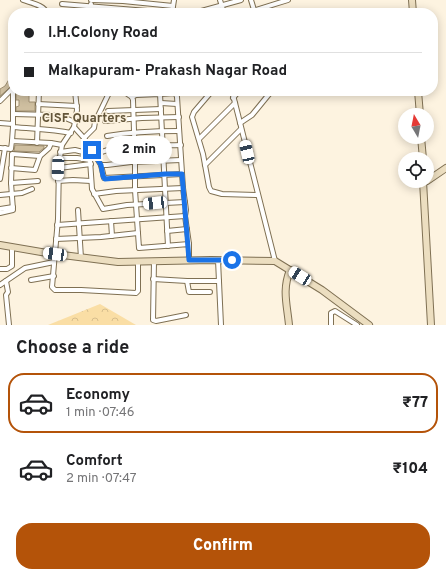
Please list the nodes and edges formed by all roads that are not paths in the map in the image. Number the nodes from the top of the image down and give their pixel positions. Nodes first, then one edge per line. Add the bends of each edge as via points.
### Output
1 (23, 0) edge
2 (91, 0) edge
3 (174, 0) edge
4 (220, 0) edge
5 (241, 0) edge
6 (288, 0) edge
7 (123, 1) edge
8 (62, 4) dead end
9 (90, 6) junction
10 (173, 6) joint
11 (222, 6) junction
12 (44, 8) edge
13 (103, 8) edge
14 (214, 8) edge
15 (265, 8) edge
16 (8, 94) edge
17 (13, 96) edge
18 (39, 96) edge
19 (76, 96) edge
20 (108, 96) edge
21 (136, 96) edge
22 (160, 96) edge
23 (176, 96) edge
24 (208, 96) edge
25 (268, 96) edge
26 (418, 96) edge
27 (132, 97) joint
28 (233, 98) edge
29 (0, 101) edge
30 (161, 103) junction
31 (235, 103) junction
32 (38, 104) junction
33 (177, 104) junction
34 (77, 106) junction
35 (419, 108) edge
36 (161, 109) junction
37 (134, 110) junction
38 (108, 111) dead end
39 (14, 114) junction
40 (38, 115) junction
41 (161, 117) junction
42 (178, 117) junction
43 (133, 118) junction
44 (105, 121) dead end
45 (75, 122) junction
46 (0, 123) edge
47 (240, 123) junction
48 (13, 126) junction
49 (74, 127) junction
50 (241, 128) junction
51 (37, 130) junction
52 (179, 131) junction
53 (134, 132) junction
54 (162, 132) junction
55 (71, 133) junction
56 (107, 136) dead end
57 (84, 138) junction
58 (199, 139) junction
59 (12, 141) junction
60 (37, 143) junction
61 (51, 143) junction
62 (62, 145) junction
63 (163, 145) junction
64 (181, 145) junction
65 (134, 146) junction
66 (0, 148) edge
67 (5, 148) junction
68 (11, 149) junction
69 (60, 152) junction
70 (93, 153) junction
71 (12, 155) junction
72 (40, 156) junction
73 (60, 158) junction
74 (164, 160) junction
75 (181, 160) junction
76 (91, 162) junction
77 (135, 162) junction
78 (101, 165) junction
79 (205, 165) junction
80 (11, 168) junction
81 (58, 168) junction
82 (446, 171) edge
83 (165, 174) junction
84 (182, 174) junction
85 (0, 176) edge
86 (134, 176) junction
87 (434, 177) edge
88 (38, 181) dead end
89 (58, 181) junction
90 (92, 181) junction
91 (11, 183) junction
92 (165, 188) junction
93 (183, 188) junction
94 (425, 188) edge
95 (32, 190) dead end
96 (135, 190) junction
97 (11, 194) junction
98 (94, 194) junction
99 (257, 195) junction
100 (0, 196) edge
101 (185, 202) junction
102 (166, 203) junction
103 (136, 205) junction
104 (13, 206) junction
105 (0, 209) edge
106 (78, 210) dead end
107 (0, 213) edge
108 (166, 216) junction
109 (185, 216) junction
110 (137, 219) junction
111 (111, 221) junction
112 (80, 223) junction
113 (57, 225) junction
114 (186, 229) junction
115 (167, 231) junction
116 (138, 233) junction
117 (112, 236) junction
118 (80, 238) junction
119 (56, 239) junction
120 (188, 244) junction
121 (0, 245) edge
122 (168, 246) junction
123 (12, 247) junction
124 (55, 254) junction
125 (81, 258) junction
126 (189, 260) junction
127 (218, 260) junction
128 (154, 261) junction
129 (275, 261) junction
130 (54, 262) junction
131 (138, 262) junction
132 (0, 270) edge
133 (290, 270) junction
134 (54, 276) junction
135 (0, 278) edge
136 (153, 279) junction
137 (31, 280) dead end
138 (187, 281) junction
139 (219, 281) junction
140 (3, 283) edge
141 (210, 292) dead end
142 (186, 315) dead end
143 (9, 325) edge
144 (221, 325) edge
145 (289, 325) edge
146 (331, 325) edge
147 (357, 325) edge
148 (369, 325) edge
149 (431, 325) edge

1 - 12 street
2 - 7 street
2 - 9 street
3 - 10 street
4 - 11 street
5 - 11 street
6 - 15 street
7 - 10 street
8 - 9 street
9 - 13 street
11 - 14 street
16 - 29 street
17 - 39 street
18 - 32 street
19 - 34 street
20 - 57 street via 94,128
21 - 27 street
22 - 30 street
23 - 33 street
24 - 58 street via 192,117
25 - 47 street via 252,115
26 - 35 street
27 - 37 street
28 - 31 street
30 - 33 street
30 - 36 street
31 - 47 street
31 - 58 street
32 - 34 street
32 - 40 street
33 - 42 street
34 - 45 street
36 - 37 street
36 - 41 street
37 - 38 street
37 - 43 street
39 - 40 street
39 - 48 street
40 - 45 street via 58,116
40 - 51 street
41 - 42 street
41 - 43 street
41 - 54 street
42 - 52 street
43 - 44 street
43 - 53 street
45 - 49 street
46 - 48 street
47 - 50 street
48 - 51 street
48 - 59 street
49 - 55 street
49 - 57 street
50 - 79 street
50 - 99 street
51 - 55 street
51 - 60 street
52 - 54 street
52 - 64 street
53 - 54 street
53 - 56 street
53 - 65 street
54 - 63 street
55 - 62 street
57 - 70 street
58 - 79 street
59 - 60 street
59 - 68 street
60 - 61 street
61 - 62 street
61 - 72 street
62 - 69 street
63 - 64 street
63 - 65 street
63 - 74 street
64 - 75 street
65 - 70 street
65 - 77 street
66 - 67 street
67 - 68 street
67 - 85 street
68 - 71 street
69 - 70 street via 75,150
69 - 73 street
70 - 76 street
70 - 78 street
71 - 72 street
71 - 80 street
72 - 80 street via 36,170
73 - 76 street via 77,158
73 - 81 street
74 - 75 street
74 - 77 street
74 - 83 street
75 - 84 street
76 - 81 street
76 - 90 street
77 - 78 street
77 - 86 street
78 - 86 street via 104,178
79 - 99 street via 207,182 211,190 222,194
80 - 91 street
81 - 89 street
82 - 87 street
83 - 84 street
83 - 86 street
83 - 92 street
84 - 93 street
86 - 96 street
88 - 91 street
89 - 90 street
89 - 113 street
90 - 98 street
91 - 97 street
92 - 93 street
92 - 96 street
92 - 102 street
93 - 101 street
94 - 149 street
95 - 97 street
96 - 98 street
96 - 103 street
97 - 100 street
97 - 104 street
98 - 103 street via 103,209
99 - 129 street
101 - 102 street
101 - 109 street
102 - 103 street
102 - 108 street
103 - 110 street
104 - 105 street
104 - 107 street via 12,211
106 - 112 street
108 - 109 street
108 - 110 street
108 - 115 street
109 - 114 street
110 - 111 street
110 - 116 street
111 - 112 street
111 - 117 street
112 - 113 street
112 - 118 street
113 - 119 street
114 - 115 street
114 - 120 street
115 - 122 street
116 - 117 street
116 - 122 street via 139,248
117 - 118 street
118 - 119 street
118 - 125 street
119 - 124 street
120 - 122 street
120 - 126 street
121 - 123 street
123 - 124 street
123 - 132 street via 12,266
124 - 125 street
124 - 130 street
125 - 131 street
126 - 127 street
126 - 128 street
127 - 129 street
127 - 139 street
128 - 131 street
128 - 136 street
129 - 133 street
130 - 134 street
130 - 140 street via 25,268
131 - 134 street via 136,293 55,290 52,287
133 - 145 street via 285,293
133 - 148 street
134 - 137 street
135 - 140 street
136 - 138 street
136 - 142 street via 153,320 156,322
138 - 139 street
138 - 141 street via 189,292
139 - 144 street
140 - 143 street via 8,292 6,304
146 - 147 street via 331,313 335,311

